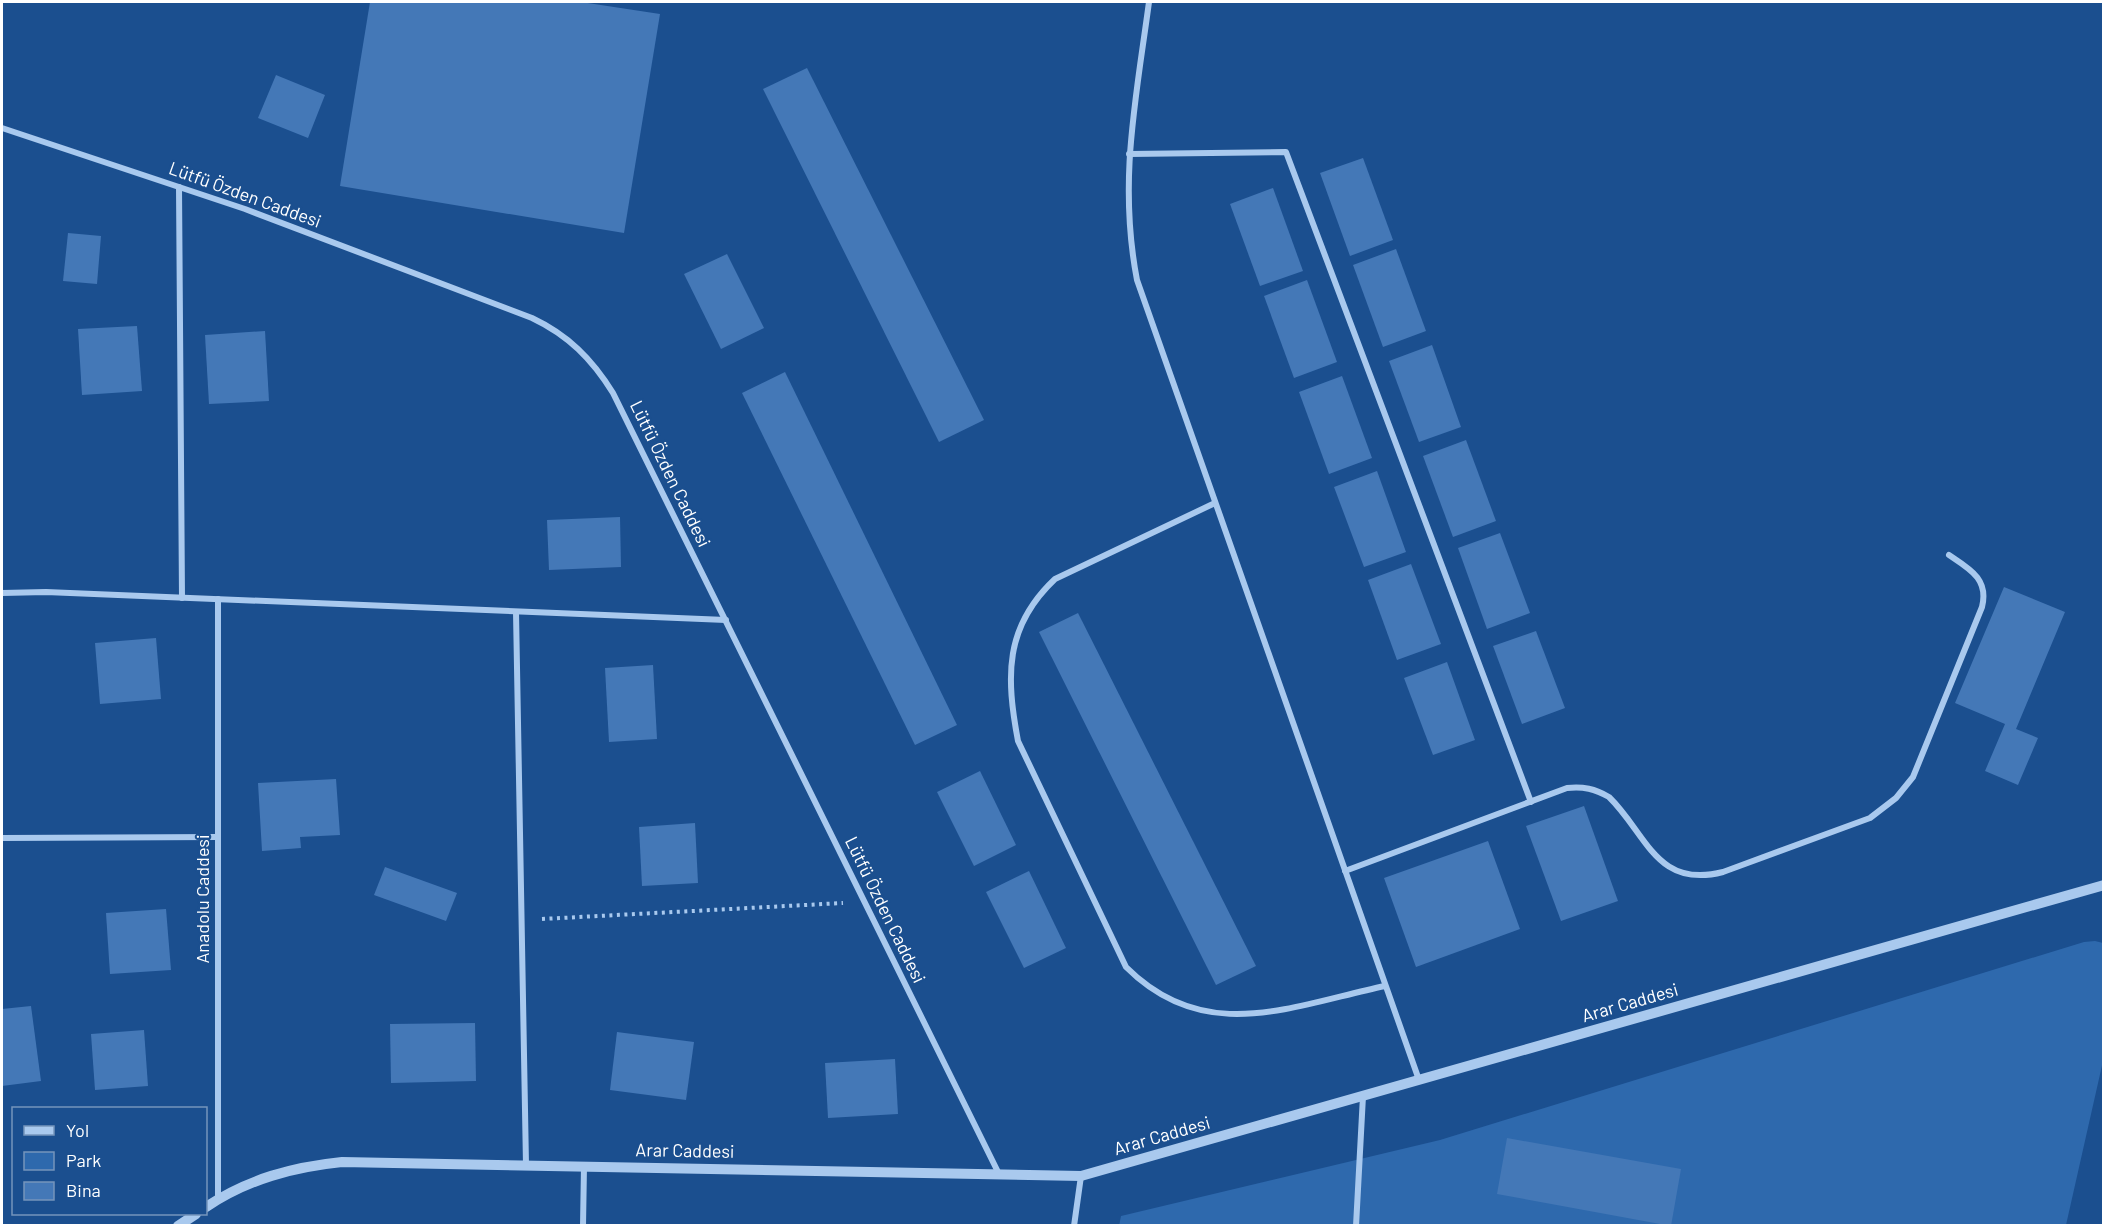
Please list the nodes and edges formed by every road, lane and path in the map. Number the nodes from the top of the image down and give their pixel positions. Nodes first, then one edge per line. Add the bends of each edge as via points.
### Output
1 (1149, 2) edge
2 (2, 128) edge
3 (1129, 154) junction
4 (179, 187) junction
5 (1215, 503) junction
6 (1949, 555) dead end
7 (2, 593) edge
8 (182, 597) junction
9 (218, 599) junction
10 (516, 612) junction
11 (726, 620) junction
12 (1531, 802) junction
13 (218, 837) junction
14 (2, 838) edge
15 (1345, 871) junction
16 (2103, 885) edge
17 (865, 902) junction
18 (521, 920) junction
19 (1385, 986) junction
20 (1419, 1080) junction
21 (1363, 1096) junction
22 (526, 1165) junction
23 (584, 1166) junction
24 (1000, 1175) junction
25 (1081, 1176) junction
26 (218, 1199) junction
27 (207, 1206) edge
28 (194, 1215) edge
29 (178, 1226) edge
30 (583, 1226) edge
31 (1074, 1226) edge
32 (1356, 1226) edge

1 - 3 street
2 - 4 street, Lütfü Özden Caddesi
3 - 5 street via 1127,216 1137,280
3 - 12 street via 1286,152
4 - 8 street
4 - 11 street, Lütfü Özden Caddesi via 532,318 567,338 599,370 613,393
5 - 15 street
5 - 19 street via 1055,579 1042,591 1022,621 1011,661 1018,741 1126,967 1156,993 1198,1011 1250,1015
6 - 12 street via 1975,571 1984,597 1982,607 1912,777 1896,798 1870,818 1723,872 1699,876 1671,869 1657,859 1617,805 1599,791 1568,788
7 - 8 street
8 - 9 street
9 - 10 street
9 - 13 street, Anadolu Caddesi
10 - 11 street
10 - 18 street
11 - 17 street, Lütfü Özden Caddesi
12 - 15 street
13 - 14 street
13 - 26 street, Anadolu Caddesi
15 - 19 street
16 - 20 street, Arar Caddesi
17 - 18 path
17 - 24 street, Lütfü Özden Caddesi
18 - 22 street
19 - 20 street
20 - 21 street, Arar Caddesi
21 - 25 street, Arar Caddesi
21 - 32 street
22 - 23 street, Arar Caddesi
22 - 26 street, Arar Caddesi via 342,1162 310,1166 248,1183
23 - 24 street, Arar Caddesi
23 - 30 street
24 - 25 street, Arar Caddesi
25 - 31 street
26 - 27 street, Arar Caddesi
28 - 29 street

